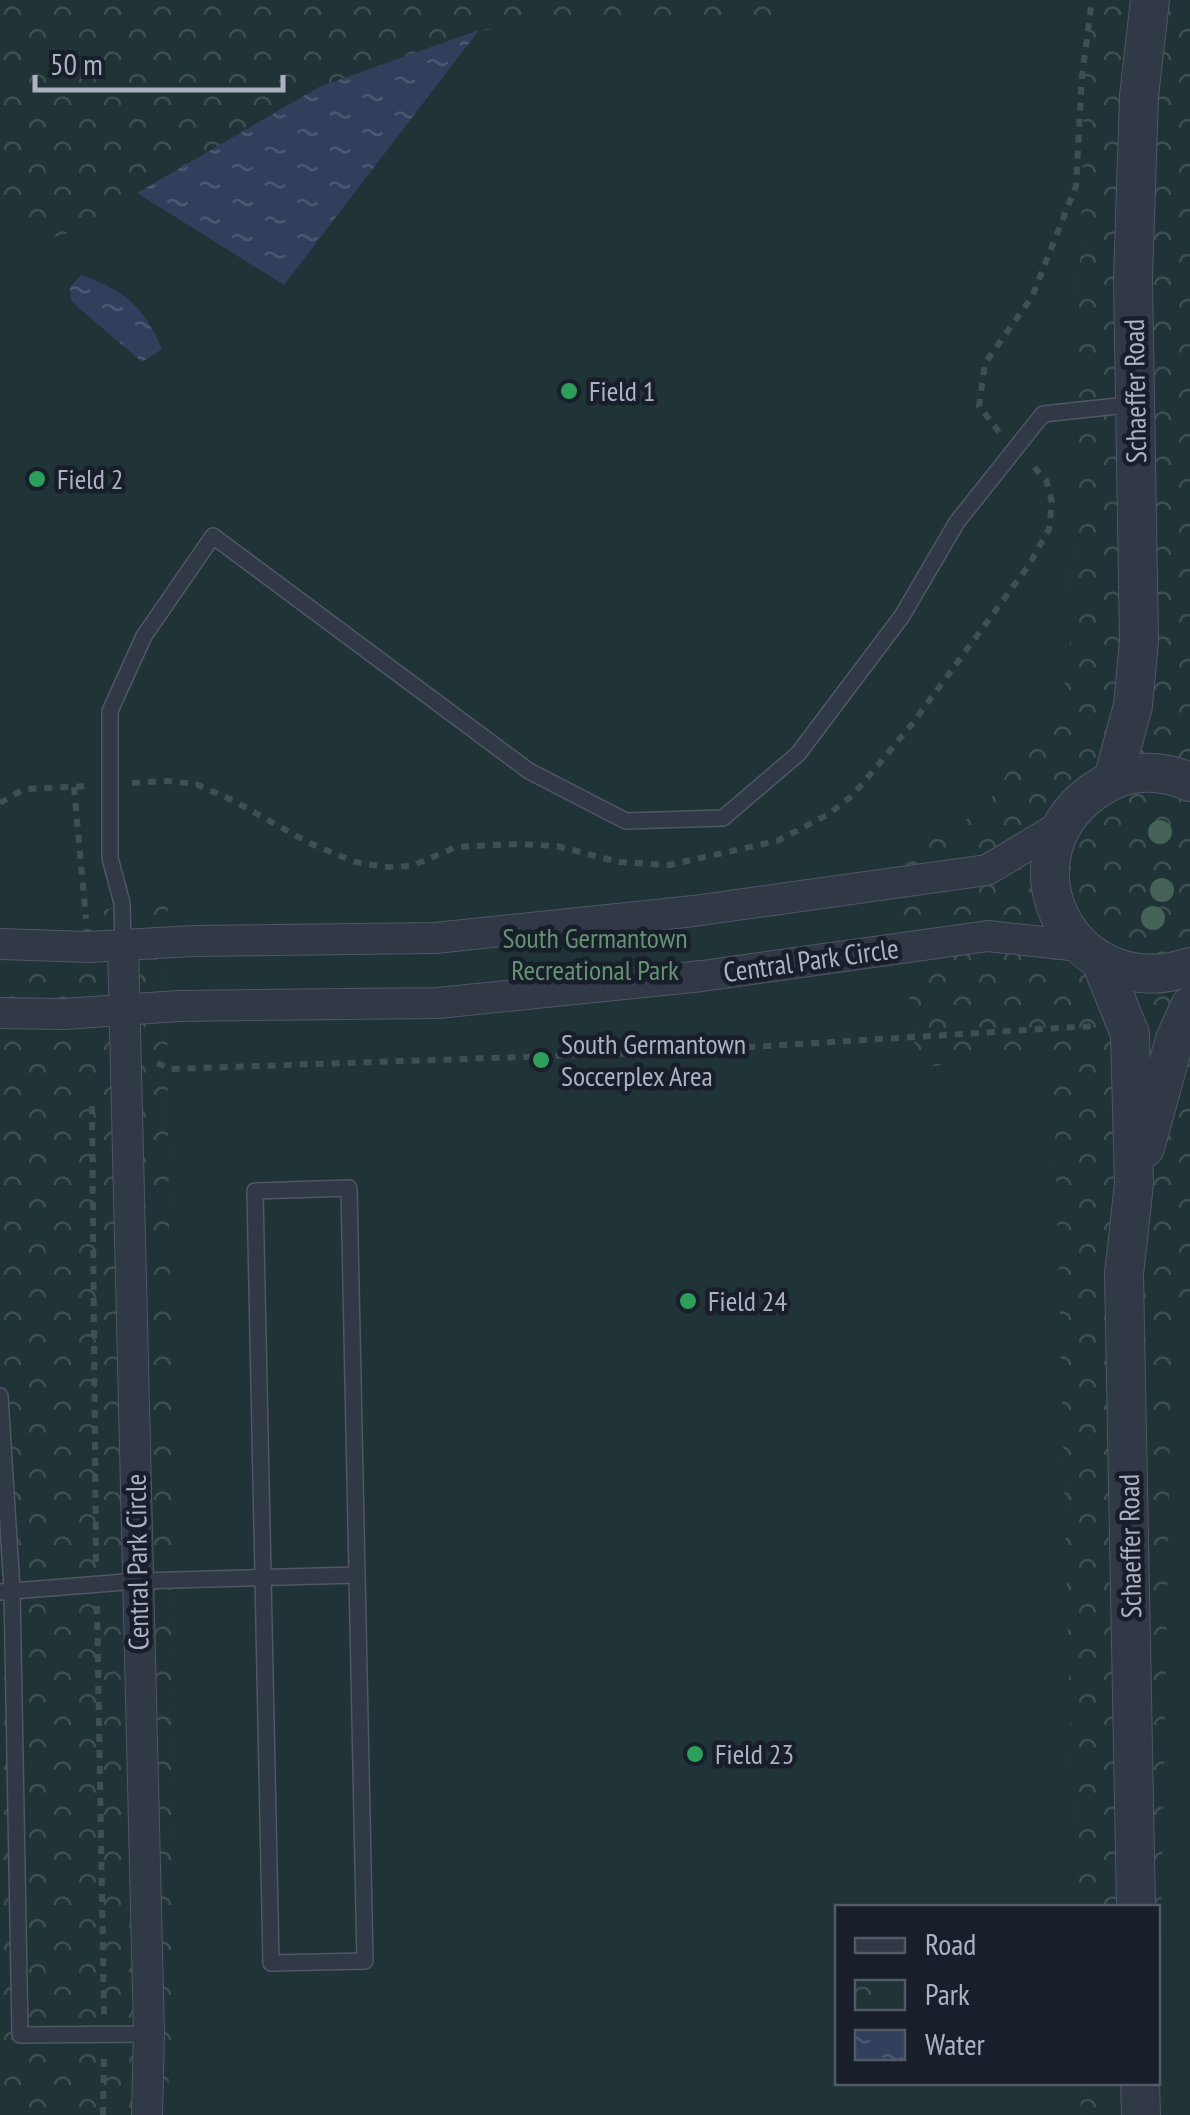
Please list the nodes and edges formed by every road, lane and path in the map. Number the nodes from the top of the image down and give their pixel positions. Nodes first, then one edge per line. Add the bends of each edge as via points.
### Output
1 (1092, 0) edge
2 (1150, 0) edge
3 (1136, 404) junction
4 (1016, 447) junction
5 (1113, 779) junction
6 (1190, 782) edge
7 (110, 784) junction
8 (74, 787) junction
9 (0, 803) edge
10 (1062, 824) junction
11 (0, 944) edge
12 (123, 945) junction
13 (89, 947) junction
14 (1090, 954) junction
15 (1190, 967) edge
16 (1190, 1006) edge
17 (123, 1009) junction
18 (0, 1013) edge
19 (1130, 1034) junction
20 (125, 1050) junction
21 (92, 1094) dead end
22 (1134, 1184) junction
23 (0, 1396) edge
24 (357, 1575) junction
25 (263, 1578) junction
26 (138, 1580) junction
27 (96, 1583) junction
28 (6, 1590) edge
29 (1136, 1905) edge
30 (104, 2034) junction
31 (149, 2034) junction
32 (1140, 2085) edge
33 (103, 2115) edge
34 (147, 2115) edge
35 (1140, 2115) edge

1 - 4 path via 1076,186 1032,296 986,363 979,406
2 - 3 street, Schaeffer Road via 1139,96
3 - 4 lane via 1043,414
3 - 5 street, Schaeffer Road via 1139,641 1133,706
4 - 7 path via 1046,480 1052,502 1049,529 1030,565 853,795 778,841 669,865 517,844 456,848 412,866 384,868 310,843 196,784
4 - 7 lane via 956,522 902,616 798,754 724,818 626,822 529,771 214,536 144,636 110,710
5 - 6 street via 1172,774
5 - 10 street
7 - 8 path
7 - 12 lane via 110,858 122,904
8 - 9 path via 24,790
8 - 13 path
10 - 12 street via 987,870 694,912 435,938
10 - 14 street, Schaeffer Road via 1051,854 1050,888 1061,922
11 - 13 street
12 - 13 street
12 - 17 street, Central Park Circle
14 - 15 street via 1130,974
14 - 17 street, Central Park Circle via 988,936 438,1004
14 - 19 street, Schaeffer Road
16 - 22 street, Schaeffer Road
17 - 18 street, Central Park Circle
17 - 20 street, Central Park Circle
19 - 20 path via 1108,1025 669,1052 170,1068
19 - 22 street, Schaeffer Road
20 - 26 street, Central Park Circle
21 - 27 path
22 - 29 street, Schaeffer Road via 1124,1274
23 - 28 lane
24 - 25 lane
24 - 25 lane via 365,1961 271,1963
24 - 25 lane via 349,1188 255,1191
25 - 26 lane
26 - 27 lane
26 - 31 street, Central Park Circle
27 - 28 lane
27 - 30 path
28 - 30 lane via 20,2035
30 - 31 lane
30 - 33 path
31 - 34 street, Central Park Circle
32 - 35 street

